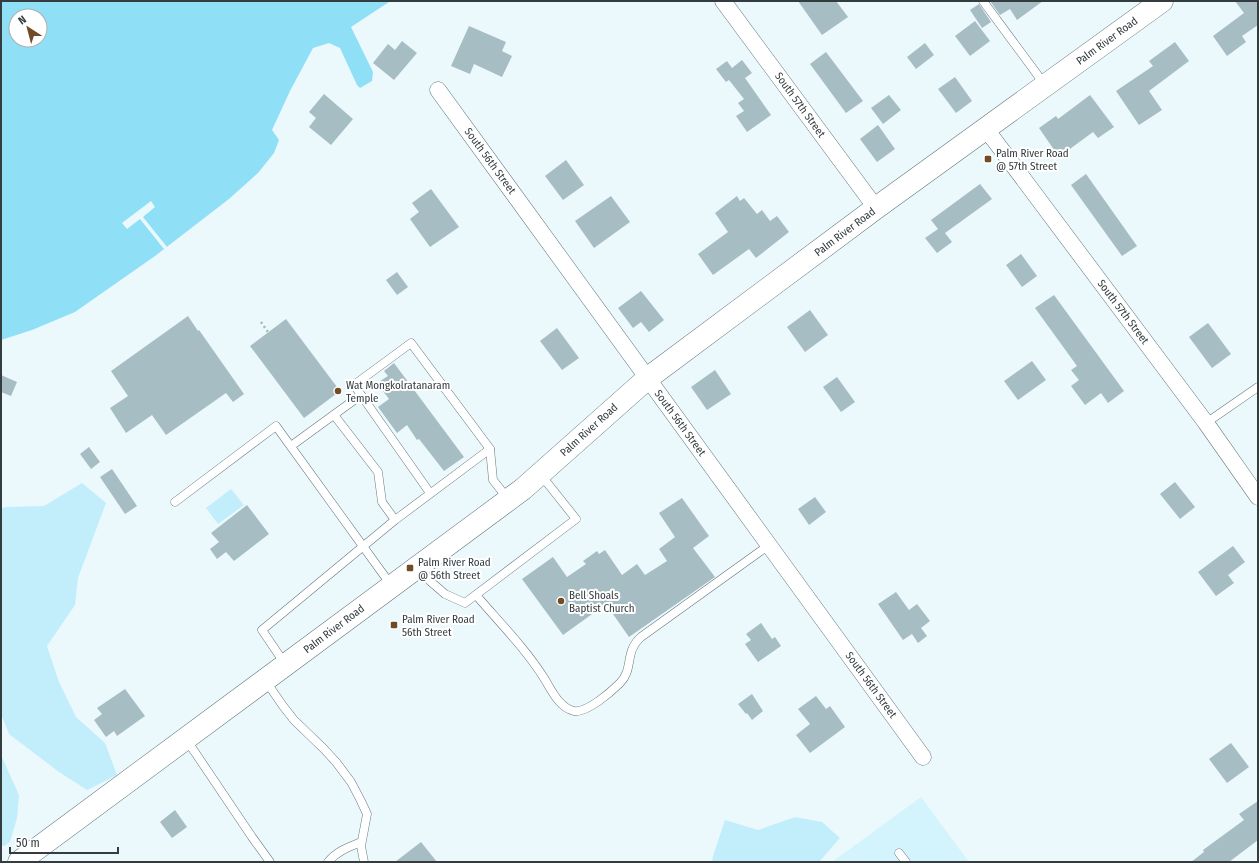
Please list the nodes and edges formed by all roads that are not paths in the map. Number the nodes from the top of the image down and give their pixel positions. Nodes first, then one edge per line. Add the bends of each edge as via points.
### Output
1 (723, 1) edge
2 (983, 1) edge
3 (1162, 1) edge
4 (1045, 86) junction
5 (438, 90) dead end
6 (986, 129) junction
7 (876, 208) junction
8 (648, 378) junction
9 (1258, 387) edge
10 (361, 395) junction
11 (334, 415) junction
12 (1206, 423) junction
13 (291, 446) junction
14 (490, 449) junction
15 (540, 474) junction
16 (430, 493) junction
17 (1258, 497) edge
18 (508, 500) junction
19 (175, 502) dead end
20 (395, 520) junction
21 (769, 545) junction
22 (364, 547) junction
23 (419, 566) junction
24 (392, 586) junction
25 (476, 595) junction
26 (285, 665) junction
27 (265, 680) junction
28 (186, 738) junction
29 (923, 757) dead end
30 (362, 842) junction
31 (899, 854) dead end
32 (19, 862) edge
33 (270, 862) edge
34 (328, 862) edge
35 (364, 862) edge
36 (906, 862) edge

1 - 7 street, South 57th Street
2 - 4 lane
3 - 4 street, Palm River Road
4 - 6 street, Palm River Road
5 - 8 street, South 56th Street
6 - 7 street, Palm River Road
6 - 12 street, South 57th Street
7 - 8 street, Palm River Road
8 - 15 street, Palm River Road
8 - 21 street, South 56th Street
9 - 12 lane
10 - 11 lane
10 - 14 lane via 354,386 411,343
10 - 16 lane
11 - 13 lane
11 - 20 lane via 378,472 382,502
12 - 17 street, South 57th Street
13 - 19 lane via 276,426
13 - 22 lane
14 - 16 lane
14 - 18 lane via 493,480
15 - 18 street, Palm River Road
15 - 25 lane via 576,519
16 - 20 lane
18 - 23 street, Palm River Road
20 - 22 lane
21 - 25 lane via 641,637 631,650 624,679 612,691 580,711 566,708 560,702 534,663
21 - 29 street, South 56th Street
22 - 24 lane
22 - 26 lane via 262,630
23 - 24 street, Palm River Road
23 - 25 lane via 430,582 445,594 465,603
24 - 26 street, Palm River Road
26 - 27 street, Palm River Road
27 - 28 street, Palm River Road
27 - 30 lane via 294,720 336,762 362,800 367,814
28 - 32 street, Palm River Road
28 - 33 lane
30 - 34 lane via 342,850
30 - 35 lane
31 - 36 lane

